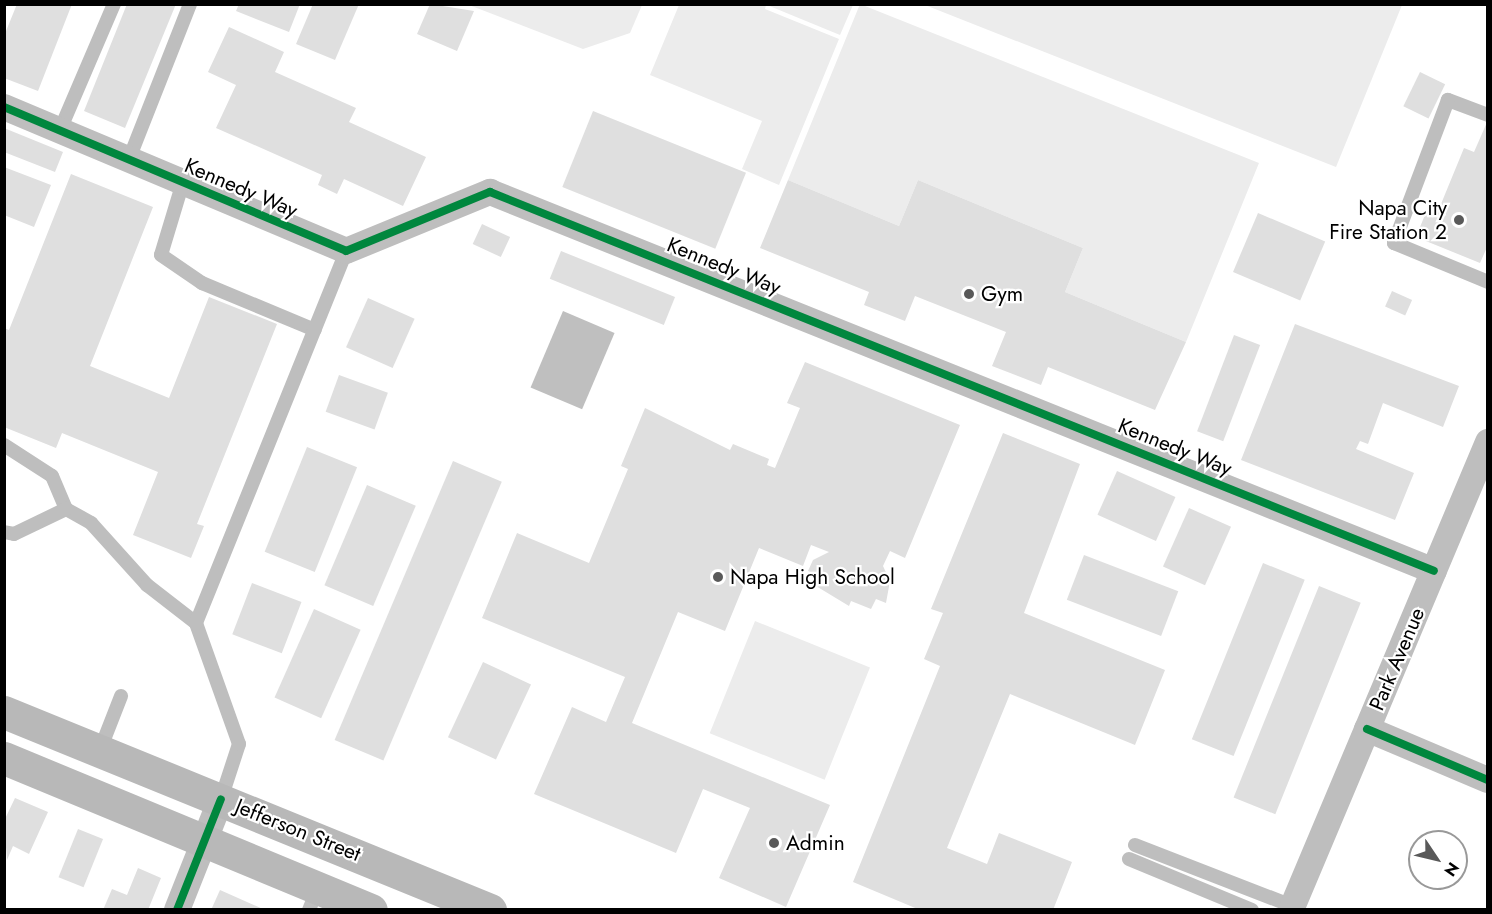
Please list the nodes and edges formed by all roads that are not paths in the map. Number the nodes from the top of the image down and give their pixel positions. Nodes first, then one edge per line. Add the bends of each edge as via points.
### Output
1 (114, 4) edge
2 (190, 4) edge
3 (4, 107) edge
4 (1488, 116) edge
5 (60, 130) junction
6 (129, 159) junction
7 (183, 182) junction
8 (346, 251) junction
9 (1488, 282) edge
10 (315, 330) junction
11 (1488, 442) edge
12 (4, 445) edge
13 (66, 509) junction
14 (4, 532) edge
15 (1434, 571) junction
16 (196, 623) junction
17 (121, 696) dead end
18 (4, 712) edge
19 (1367, 729) junction
20 (100, 750) junction
21 (4, 758) edge
22 (1488, 780) edge
23 (222, 798) junction
24 (206, 843) junction
25 (1135, 845) dead end
26 (1130, 859) dead end
27 (313, 899) edge
28 (1292, 908) edge
29 (177, 909) edge
30 (370, 909) edge
31 (490, 909) edge
32 (1252, 909) edge

1 - 5 lane
2 - 6 lane
3 - 5 street, Kennedy Way
4 - 9 lane via 1448,100 1394,243
5 - 6 street, Kennedy Way
6 - 7 street, Kennedy Way
7 - 8 street, Kennedy Way
7 - 10 lane via 161,255 202,283
8 - 10 lane
8 - 15 street, Kennedy Way via 490,192
10 - 16 lane
11 - 15 street, Park Avenue
12 - 13 lane via 52,476
13 - 14 lane via 14,534
13 - 16 lane via 91,523 147,585
15 - 19 street, Park Avenue
16 - 23 lane via 239,744
17 - 20 lane
18 - 20 main road, Jefferson Street
19 - 22 street
19 - 28 street, Park Avenue
20 - 23 main road, Jefferson Street
21 - 24 main road
23 - 24 street
23 - 31 main road, Jefferson Street
24 - 27 main road
24 - 29 street
25 - 28 lane
26 - 32 lane
27 - 30 main road

